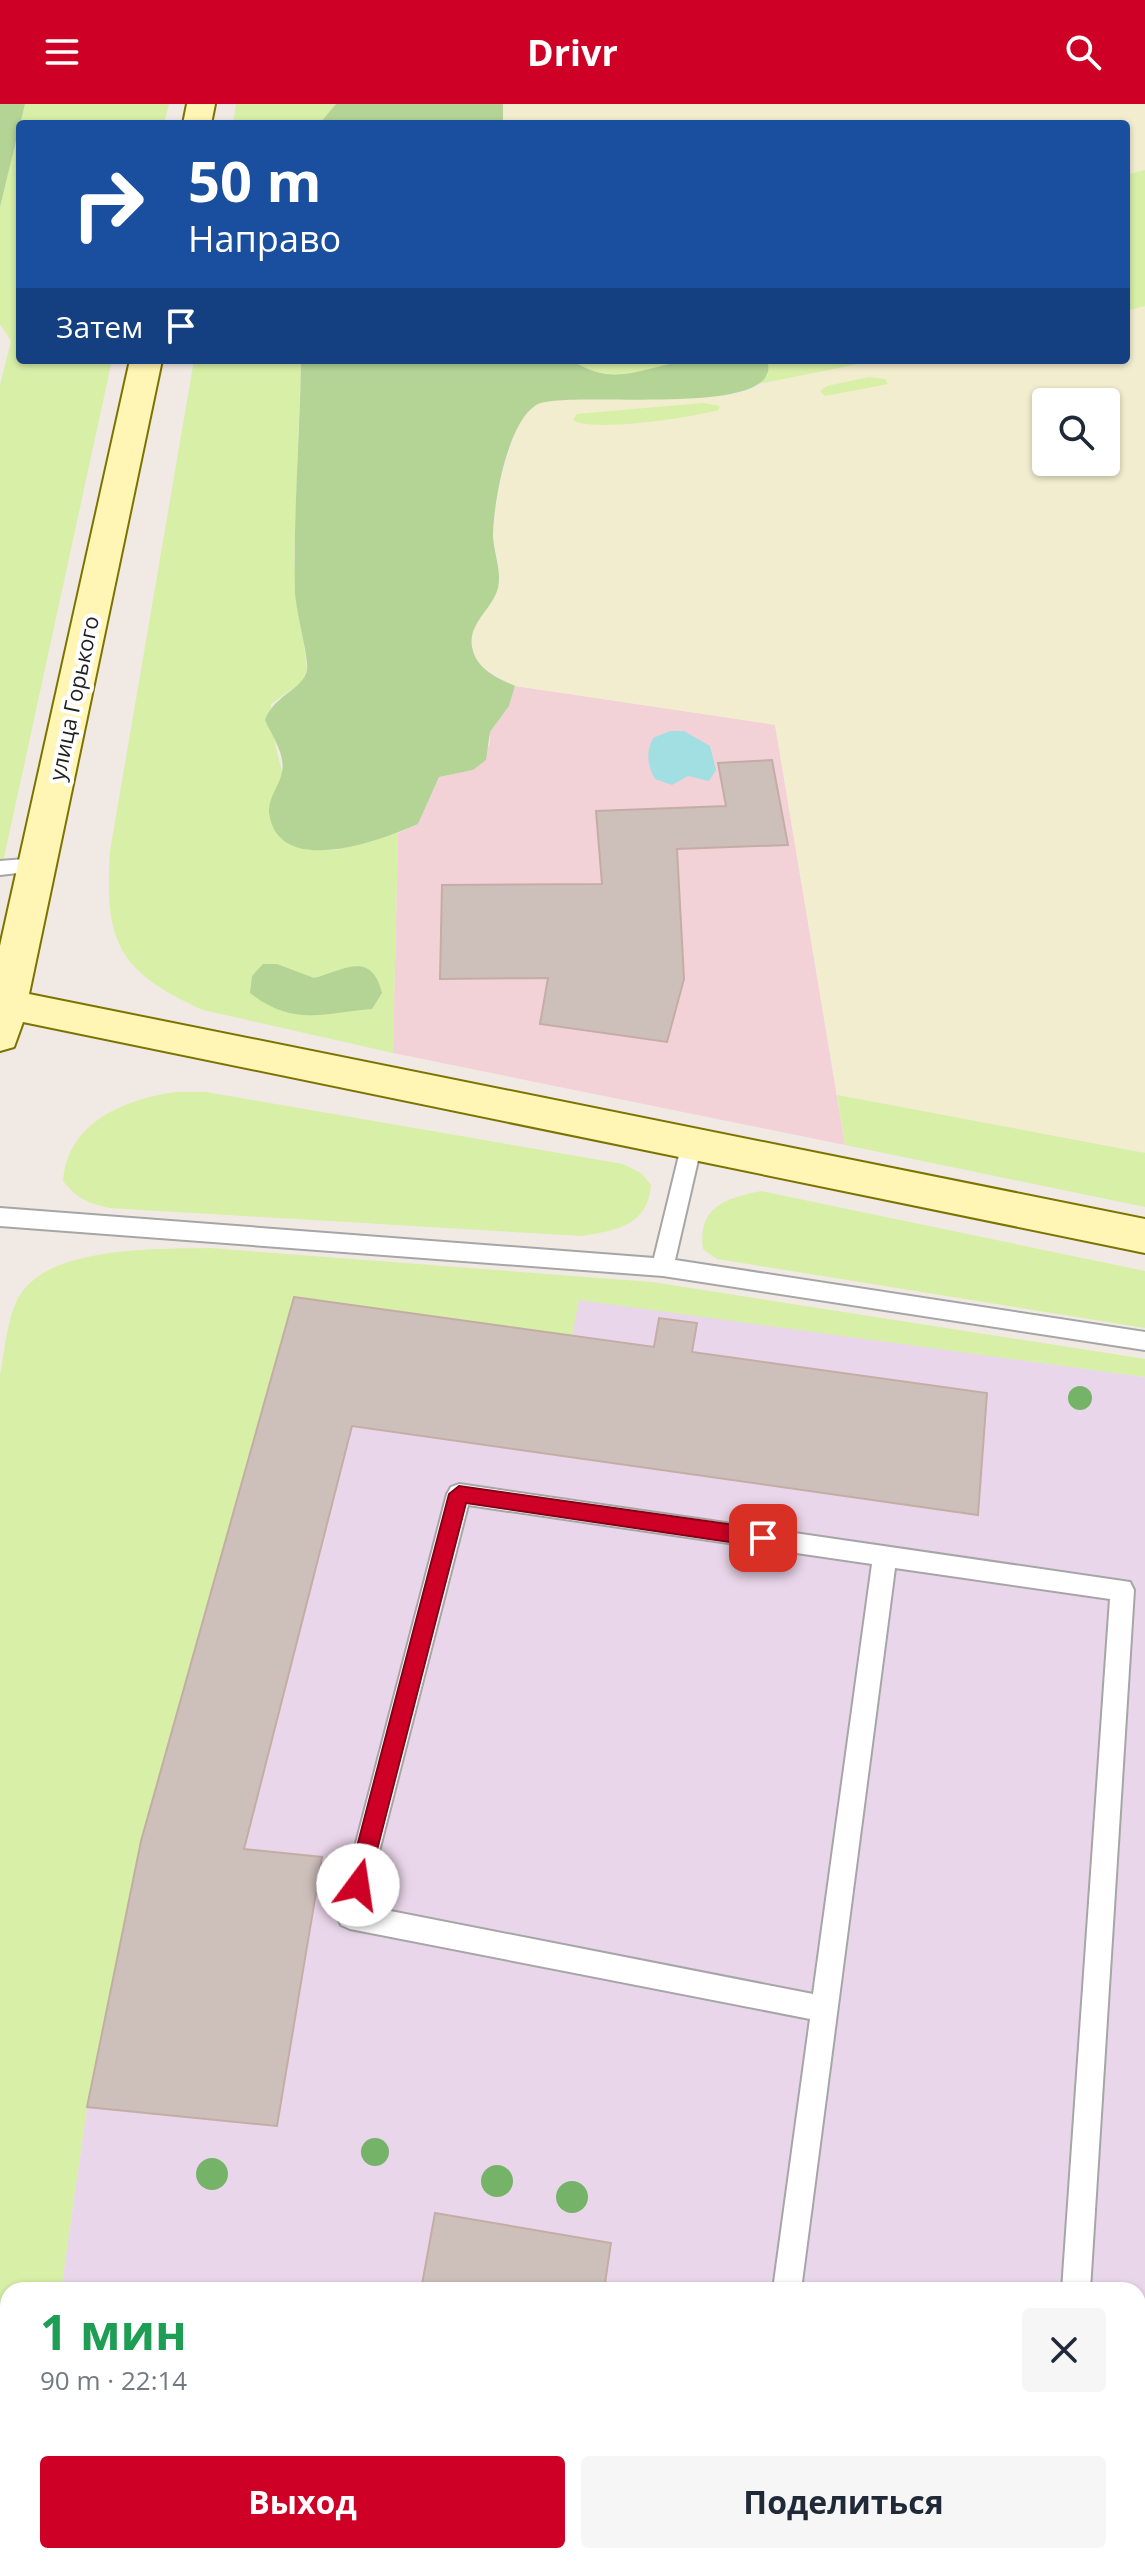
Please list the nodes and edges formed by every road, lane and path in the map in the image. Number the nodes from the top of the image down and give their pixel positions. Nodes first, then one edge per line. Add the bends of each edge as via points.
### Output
1 (145, 364) edge
2 (18, 866) edge
3 (3, 1020) edge
4 (692, 1143) junction
5 (0, 1217) edge
6 (1145, 1236) edge
7 (663, 1267) junction
8 (1145, 1341) edge
9 (885, 1556) junction
10 (824, 2009) junction
11 (788, 2282) edge
12 (1077, 2282) edge

1 - 2 main road, улица Горького
2 - 3 main road, улица Горького
3 - 4 main road
4 - 6 main road
4 - 7 lane
5 - 7 lane
7 - 8 lane
9 - 10 lane
9 - 10 lane via 459,1494 350,1916
9 - 12 lane via 1122,1590
10 - 11 lane

